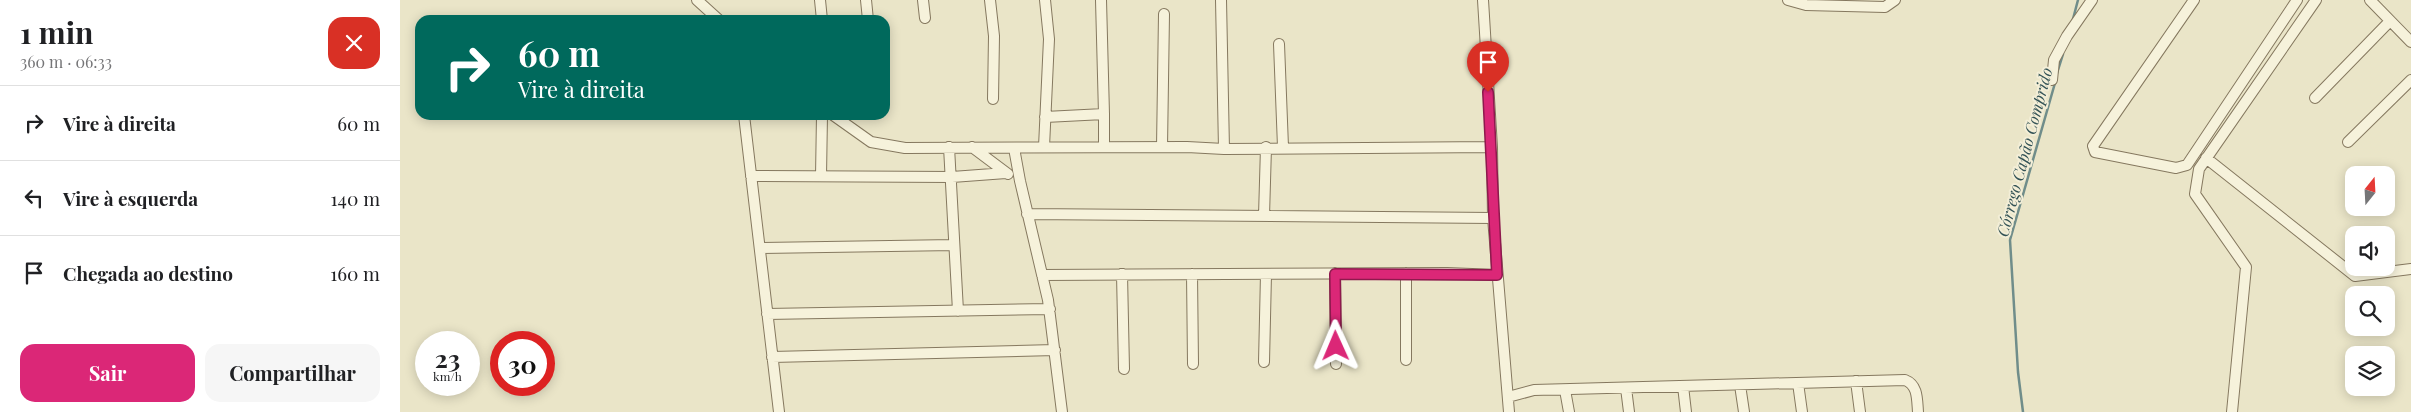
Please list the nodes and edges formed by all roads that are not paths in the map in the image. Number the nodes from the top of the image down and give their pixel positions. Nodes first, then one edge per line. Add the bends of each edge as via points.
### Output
1 (697, 0) edge
2 (820, 0) edge
3 (866, 0) edge
4 (923, 0) edge
5 (990, 0) edge
6 (1045, 0) edge
7 (1101, 0) edge
8 (1221, 0) edge
9 (1482, 0) edge
10 (1788, 0) edge
11 (1895, 0) edge
12 (2092, 0) edge
13 (2194, 0) edge
14 (2297, 0) edge
15 (2316, 0) edge
16 (2370, 0) edge
17 (1164, 14) dead end
18 (714, 15) edge
19 (822, 15) edge
20 (868, 15) edge
21 (925, 18) dead end
22 (2390, 21) junction
23 (2411, 42) edge
24 (1279, 44) dead end
25 (2052, 80) dead end
26 (2411, 80) edge
27 (2315, 98) dead end
28 (993, 99) dead end
29 (1104, 114) junction
30 (1045, 117) junction
31 (745, 120) edge
32 (822, 120) edge
33 (840, 120) edge
34 (2348, 142) dead end
35 (948, 147) junction
36 (972, 147) junction
37 (1104, 147) junction
38 (1162, 147) junction
39 (1266, 147) junction
40 (1283, 147) junction
41 (1492, 147) junction
42 (1014, 148) junction
43 (1044, 148) junction
44 (1224, 149) junction
45 (2206, 158) junction
46 (1006, 173) junction
47 (751, 176) junction
48 (821, 176) junction
49 (952, 177) junction
50 (1020, 181) junction
51 (1027, 214) junction
52 (1264, 216) junction
53 (1493, 218) junction
54 (954, 245) junction
55 (760, 248) junction
56 (2411, 270) edge
57 (1406, 273) junction
58 (1122, 274) junction
59 (1192, 274) junction
60 (1266, 274) junction
61 (1335, 274) junction
62 (1042, 275) junction
63 (1497, 275) junction
64 (1050, 309) junction
65 (958, 311) junction
66 (766, 314) junction
67 (1055, 350) junction
68 (772, 358) junction
69 (1406, 360) dead end
70 (1264, 362) dead end
71 (1193, 364) dead end
72 (1336, 364) dead end
73 (1124, 369) dead end
74 (1856, 381) junction
75 (1798, 383) junction
76 (1740, 385) junction
77 (1683, 386) junction
78 (1626, 388) junction
79 (1565, 390) junction
80 (1508, 397) junction
81 (779, 412) edge
82 (1062, 412) edge
83 (1509, 412) edge
84 (1568, 412) edge
85 (1629, 412) edge
86 (1686, 412) edge
87 (1744, 412) edge
88 (1802, 412) edge
89 (1860, 412) edge
90 (1918, 412) edge
91 (2232, 412) edge

1 - 18 street
2 - 19 street
3 - 20 street
4 - 21 street
5 - 28 street via 994,36
6 - 30 street via 1049,39
7 - 29 street
8 - 44 street
9 - 41 street
10 - 11 street via 1806,5 1885,6
12 - 25 street via 2054,60
13 - 14 street via 2094,146 2095,152 2176,168 2187,165
15 - 45 street
16 - 22 street
17 - 38 street
22 - 23 street
22 - 27 street
24 - 40 street
26 - 34 street
29 - 30 street
29 - 37 street
30 - 43 street
31 - 47 street
32 - 48 street
33 - 35 street via 871,142 905,148
35 - 36 street
35 - 49 street
36 - 42 street
36 - 46 street
37 - 38 street
37 - 43 street
38 - 44 street
39 - 40 street
39 - 44 street
39 - 52 street
40 - 41 street
41 - 53 street
42 - 43 street
42 - 50 street
45 - 56 street via 2355,276
45 - 91 street via 2199,169 2195,194 2246,267
46 - 49 street
46 - 50 street
47 - 48 street
47 - 55 street
48 - 49 street
49 - 54 street
50 - 51 street
51 - 52 street
51 - 62 street
52 - 53 street
53 - 63 street
54 - 55 street
54 - 65 street
55 - 66 street
57 - 61 street
57 - 63 street
57 - 69 street
58 - 59 street
58 - 62 street
58 - 73 street
59 - 60 street
59 - 71 street
60 - 61 street
60 - 70 street
61 - 72 street
62 - 64 street
63 - 80 street
64 - 65 street
64 - 67 street
65 - 66 street
66 - 68 street
67 - 68 street
67 - 82 street
68 - 81 street
74 - 75 street
74 - 89 street
74 - 90 street via 1912,382
75 - 76 street
75 - 88 street
76 - 77 street
76 - 87 street
77 - 78 street
77 - 86 street
78 - 79 street
78 - 85 street
79 - 80 street via 1534,390
79 - 84 street
80 - 83 street

